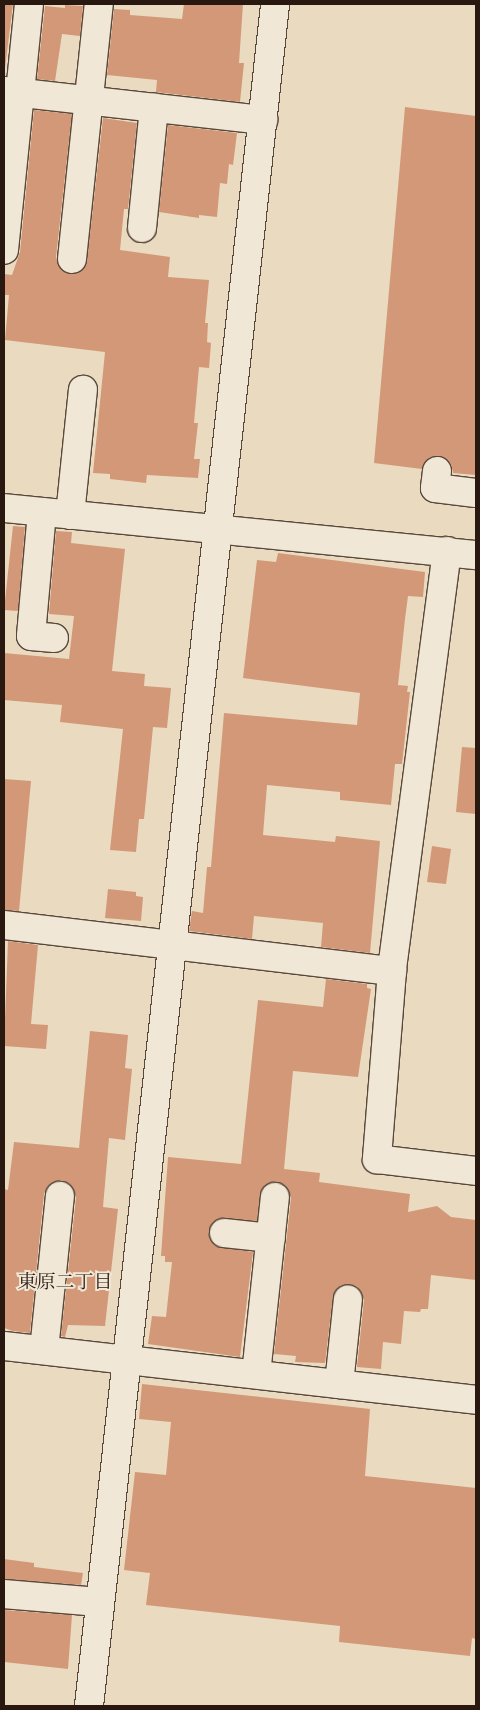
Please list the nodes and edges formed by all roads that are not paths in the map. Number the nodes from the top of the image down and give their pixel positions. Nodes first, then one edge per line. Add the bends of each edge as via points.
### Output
1 (29, 4) edge
2 (99, 4) edge
3 (275, 4) edge
4 (12, 92) edge
5 (88, 100) junction
6 (154, 108) junction
7 (263, 120) junction
8 (142, 228) dead end
9 (4, 250) edge
10 (72, 259) dead end
11 (82, 390) dead end
12 (476, 484) edge
13 (476, 493) edge
14 (4, 508) edge
15 (42, 512) junction
16 (70, 515) junction
17 (215, 530) junction
18 (447, 552) junction
19 (476, 555) edge
20 (54, 638) dead end
21 (4, 925) edge
22 (173, 943) junction
23 (392, 971) junction
24 (476, 1171) edge
25 (60, 1196) dead end
26 (275, 1197) dead end
27 (224, 1233) dead end
28 (271, 1238) junction
29 (348, 1299) dead end
30 (4, 1346) edge
31 (44, 1350) junction
32 (128, 1359) junction
33 (256, 1374) junction
34 (339, 1384) junction
35 (476, 1400) edge
36 (4, 1594) edge
37 (100, 1602) junction
38 (89, 1706) edge

1 - 4 street
2 - 5 street
3 - 7 street
4 - 5 street
4 - 9 street
5 - 6 street
5 - 10 street
6 - 7 street
6 - 8 street
7 - 17 street
11 - 16 street
12 - 13 street via 446,480 442,471 435,488
14 - 15 street
15 - 16 street
15 - 20 street via 31,636
16 - 17 street
17 - 18 street
17 - 22 street
18 - 19 street
18 - 23 street
21 - 22 street
22 - 23 street
22 - 32 street
23 - 24 street via 377,1159
25 - 31 street
26 - 28 street
27 - 28 street
28 - 33 street
29 - 34 street
30 - 31 street
31 - 32 street
32 - 33 street
32 - 37 street
33 - 34 street
34 - 35 street
36 - 37 street
37 - 38 street

